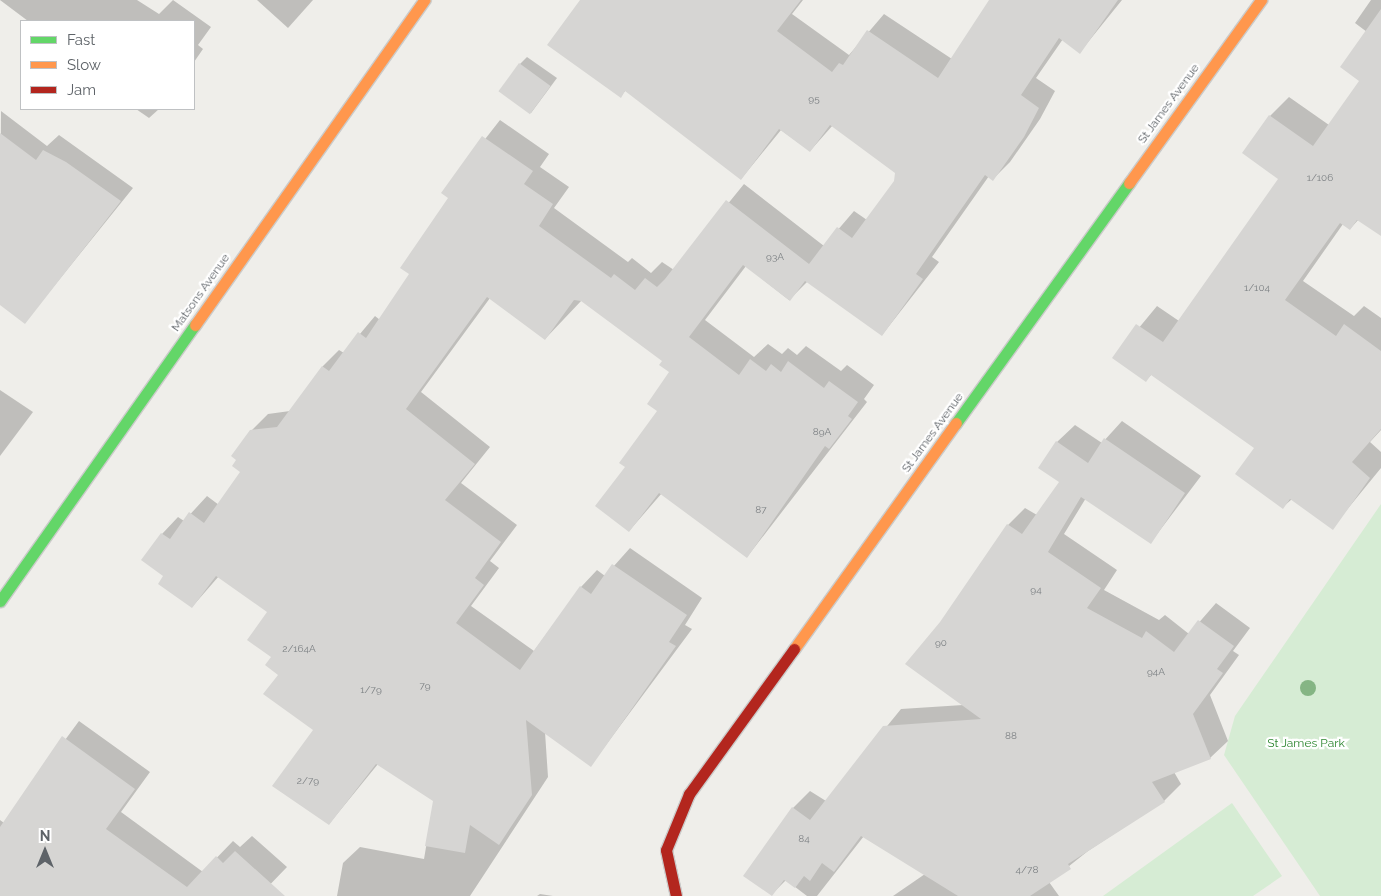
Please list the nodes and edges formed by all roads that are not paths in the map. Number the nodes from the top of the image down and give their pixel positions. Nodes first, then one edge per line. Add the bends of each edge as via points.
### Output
1 (424, 0) edge
2 (1261, 0) edge
3 (0, 602) edge
4 (676, 896) edge

1 - 3 street, Matsons Avenue
2 - 4 street, St James Avenue via 689,794 666,850

